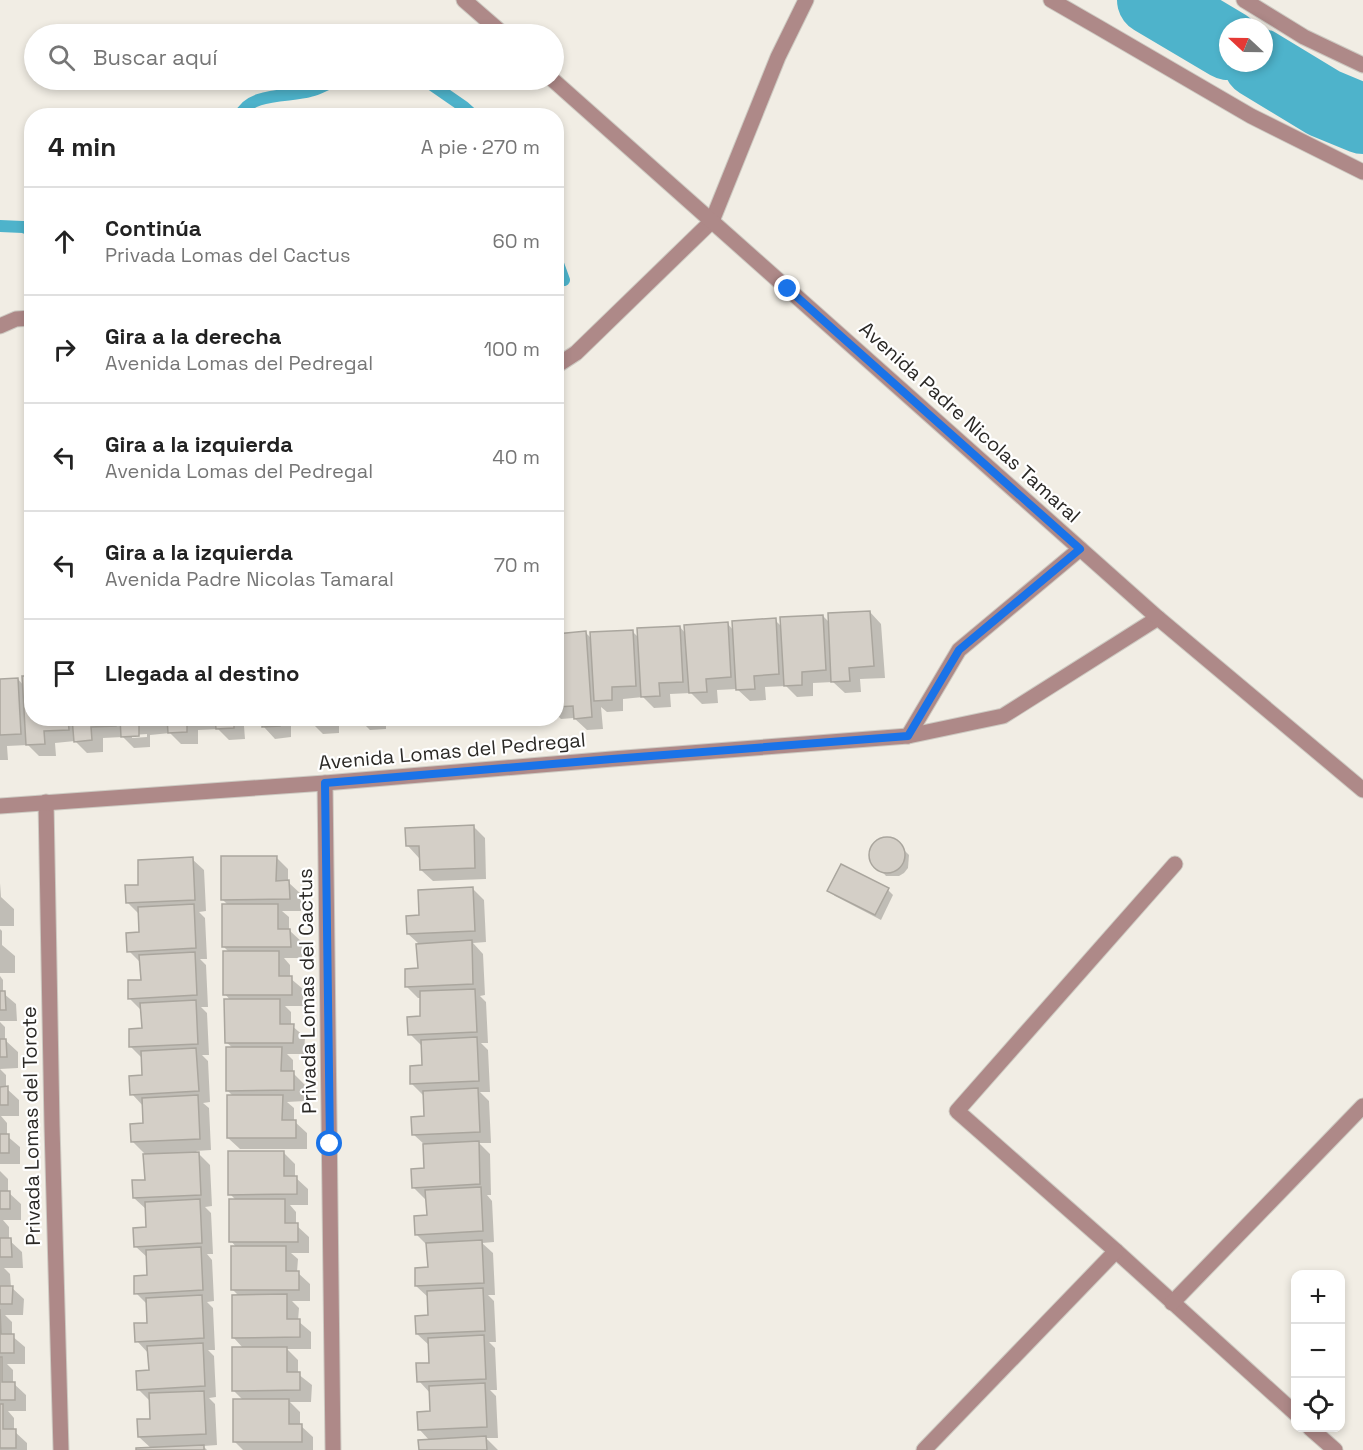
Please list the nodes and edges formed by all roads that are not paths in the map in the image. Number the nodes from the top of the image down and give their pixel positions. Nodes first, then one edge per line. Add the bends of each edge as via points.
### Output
1 (464, 0) edge
2 (806, 0) edge
3 (1050, 0) edge
4 (1244, 0) edge
5 (492, 24) edge
6 (1363, 65) edge
7 (564, 90) edge
8 (1363, 171) edge
9 (712, 221) junction
10 (24, 318) edge
11 (0, 326) edge
12 (564, 361) edge
13 (1080, 549) junction
14 (1158, 618) junction
15 (908, 736) junction
16 (325, 783) junction
17 (1363, 790) edge
18 (46, 802) junction
19 (0, 806) edge
20 (1175, 864) dead end
21 (1363, 1106) edge
22 (1116, 1251) junction
23 (1172, 1303) junction
24 (1291, 1410) edge
25 (1315, 1432) edge
26 (61, 1450) edge
27 (333, 1450) edge
28 (924, 1450) edge
29 (1335, 1450) edge

1 - 5 street
2 - 9 street via 778,57
3 - 8 street via 1251,116
4 - 6 street via 1304,37
7 - 9 street, Avenida Padre Nicolas Tamaral
9 - 12 street
9 - 13 street, Avenida Padre Nicolas Tamaral
10 - 11 street
13 - 14 street, Avenida Padre Nicolas Tamaral
13 - 15 street via 959,650
14 - 15 street, Avenida Lomas del Pedregal via 1003,716
14 - 17 street, Avenida Padre Nicolas Tamaral
15 - 16 street, Avenida Lomas del Pedregal
16 - 18 street, Avenida Lomas del Pedregal
16 - 27 street, Privada Lomas del Cactus
18 - 19 street, Avenida Lomas del Pedregal
18 - 26 street, Privada Lomas del Torote
20 - 22 street via 957,1111
21 - 23 street
22 - 23 street
22 - 28 street
23 - 24 street
25 - 29 street

